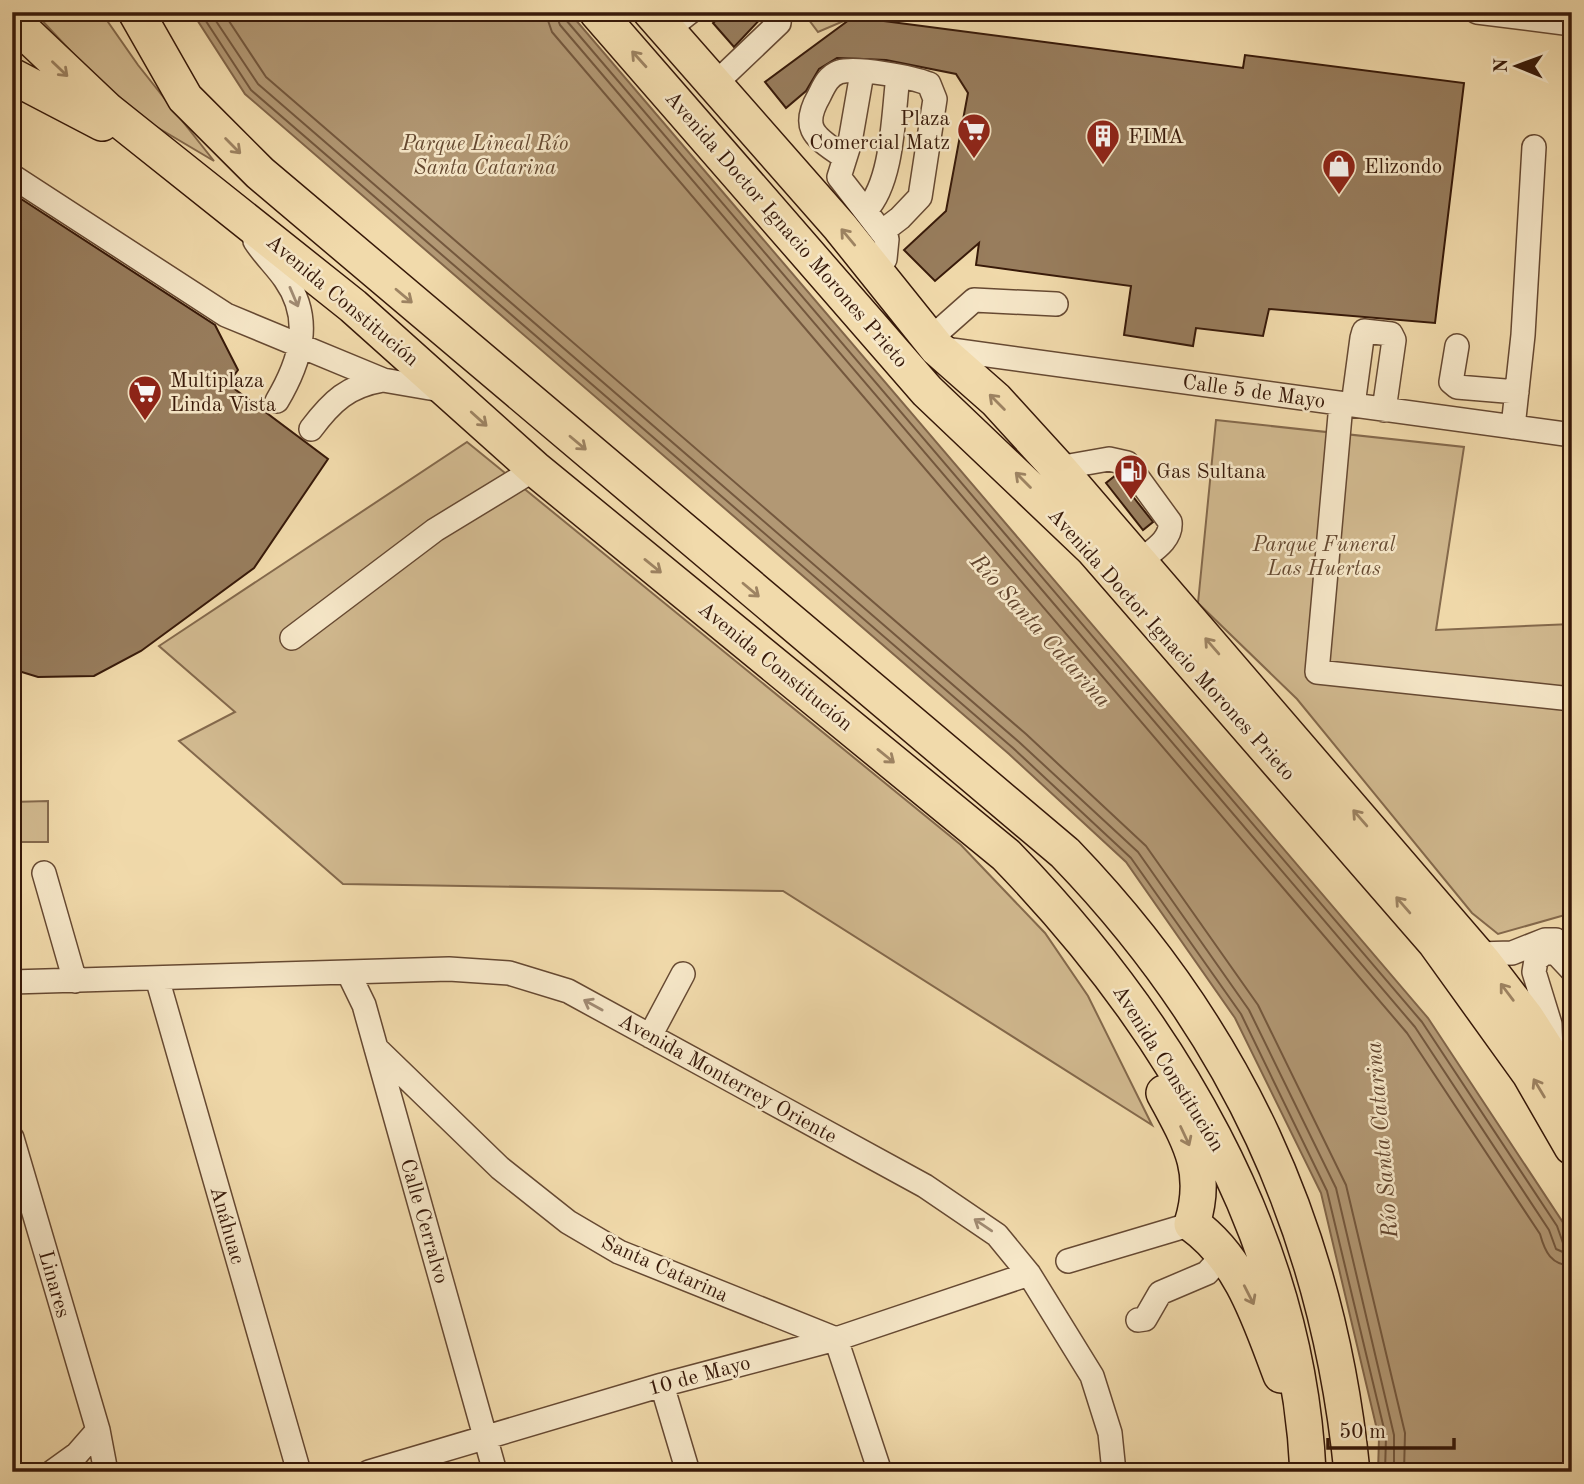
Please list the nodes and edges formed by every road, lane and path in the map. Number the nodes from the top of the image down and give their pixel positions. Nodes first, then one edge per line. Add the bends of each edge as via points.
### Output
1 (113, 12) edge
2 (136, 12) edge
3 (597, 12) edge
4 (780, 12) edge
5 (1477, 12) edge
6 (669, 18) edge
7 (12, 20) edge
8 (1566, 20) edge
9 (862, 73) junction
10 (12, 76) edge
11 (898, 76) junction
12 (716, 83) junction
13 (185, 97) junction
14 (146, 140) junction
15 (1535, 148) dead end
16 (845, 158) junction
17 (174, 161) junction
18 (12, 176) edge
19 (872, 204) junction
20 (245, 219) junction
21 (892, 225) junction
22 (351, 250) junction
23 (877, 271) junction
24 (1056, 304) dead end
25 (933, 343) junction
26 (1457, 346) dead end
27 (302, 348) junction
28 (383, 380) junction
29 (449, 391) junction
30 (1517, 392) junction
31 (277, 401) dead end
32 (1347, 405) junction
33 (1384, 410) junction
34 (1513, 427) junction
35 (311, 429) dead end
36 (1572, 435) edge
37 (1058, 468) junction
38 (535, 469) junction
39 (1140, 561) junction
40 (292, 638) dead end
41 (1572, 699) edge
42 (44, 873) dead end
43 (1572, 946) edge
44 (1477, 954) junction
45 (390, 970) junction
46 (1572, 970) edge
47 (348, 972) junction
48 (683, 974) dead end
49 (158, 978) junction
50 (75, 981) junction
51 (12, 982) edge
52 (1117, 984) junction
53 (363, 1005) junction
54 (650, 1036) junction
55 (376, 1048) junction
56 (1564, 1075) edge
57 (12, 1138) edge
58 (1572, 1147) edge
59 (1192, 1224) junction
60 (1224, 1254) junction
61 (1068, 1261) dead end
62 (1029, 1275) junction
63 (1138, 1320) dead end
64 (836, 1339) junction
65 (662, 1385) junction
66 (1306, 1425) junction
67 (98, 1430) junction
68 (485, 1437) junction
69 (52, 1472) edge
70 (106, 1472) edge
71 (299, 1472) edge
72 (369, 1472) edge
73 (495, 1472) edge
74 (688, 1472) edge
75 (880, 1472) edge
76 (1114, 1472) edge
77 (1308, 1472) edge
78 (1352, 1472) edge

1 - 13 highway
2 - 13 highway, Avenida Constitución
58 -> 3 highway, Avenida Doctor Ignacio Morones Prieto via 1530,1074 1435,942 1093,548 927,390
4 - 12 street via 779,23
5 - 8 street
6 - 12 highway, Avenida Doctor Ignacio Morones Prieto
7 -> 14 highway, Avenida Constitución via 69,78
9 - 11 street
9 - 16 street
9 - 16 street via 844,71 829,78 810,111 816,137
10 - 14 highway via 90,118
11 - 19 street via 885,175
11 - 21 street via 929,84 936,99 920,197
23 -> 12 highway, Avenida Doctor Ignacio Morones Prieto
13 -> 22 highway, Avenida Constitución via 260,173
14 - 17 highway, Avenida Constitución
15 - 30 street
16 - 19 street via 839,177
17 - 20 highway, Avenida Constitución
17 - 22 highway
18 - 27 street via 226,315
19 - 21 street
20 -> 27 street via 255,242 297,302
20 - 29 highway, Avenida Constitución
21 - 23 street via 885,258
22 -> 78 highway, Avenida Constitución via 1065,853 1132,926 1218,1049 1284,1182 1330,1325
23 - 25 highway, Avenida Doctor Ignacio Morones Prieto
24 - 25 street via 974,300
25 - 32 street, Calle 5 de Mayo
37 -> 25 highway, Avenida Doctor Ignacio Morones Prieto via 996,400
26 - 30 street via 1451,382 1457,387
27 - 28 street
27 - 31 street
28 - 29 street
28 - 35 street via 347,390
29 -> 38 highway, Avenida Constitución
30 - 34 street
32 - 33 street, Calle 5 de Mayo
32 - 33 street via 1364,331 1373,330 1391,334 1394,340
32 - 41 street via 1317,672
33 - 34 street, Calle 5 de Mayo
34 - 36 street, Calle 5 de Mayo
37 - 39 highway, Avenida Doctor Ignacio Morones Prieto
37 - 39 street via 1109,459 1127,463 1170,522 1166,539
38 - 40 street via 435,530
38 -> 52 highway, Avenida Constitución via 1006,855 1064,917
44 -> 39 highway, Avenida Doctor Ignacio Morones Prieto
42 - 50 street
43 - 44 street via 1563,940 1545,940 1512,953
56 -> 44 highway, Avenida Doctor Ignacio Morones Prieto
45 - 47 street, Avenida Monterrey Oriente
45 - 53 street
54 -> 45 street, Avenida Monterrey Oriente via 568,991 509,973
46 - 56 street via 1556,953 1544,953 1536,960 1534,972
47 - 49 street, Avenida Monterrey Oriente
47 - 53 street, Calle Cerralvo
48 - 54 street
49 - 50 street, Avenida Monterrey Oriente
49 - 71 street, Anáhuac
50 - 51 street, Avenida Monterrey Oriente
52 -> 59 highway via 1144,1057 1195,1157 1201,1181
52 - 66 highway, Avenida Constitución via 1194,1102 1239,1184 1287,1322
53 - 55 street, Calle Cerralvo
62 -> 54 street, Avenida Monterrey Oriente via 997,1235 925,1186
55 - 64 street, Santa Catarina via 500,1168 568,1222 619,1252
55 - 68 street, Calle Cerralvo
57 - 67 street, Linares
59 - 60 highway via 1216,1241
59 - 61 street
60 - 63 street via 1207,1273 1160,1293 1145,1319
60 -> 66 highway via 1258,1312 1283,1380
62 - 64 street, 10 de Mayo
62 - 76 street, Avenida Monterrey Oriente via 1092,1376 1110,1433
64 - 65 street, 10 de Mayo
64 - 75 street
65 - 68 street, 10 de Mayo
65 - 74 street
66 - 77 highway, Avenida Constitución
67 - 69 street via 78,1454
67 - 70 street, Linares
68 - 72 street, 10 de Mayo
68 - 73 street, Calle Cerralvo

